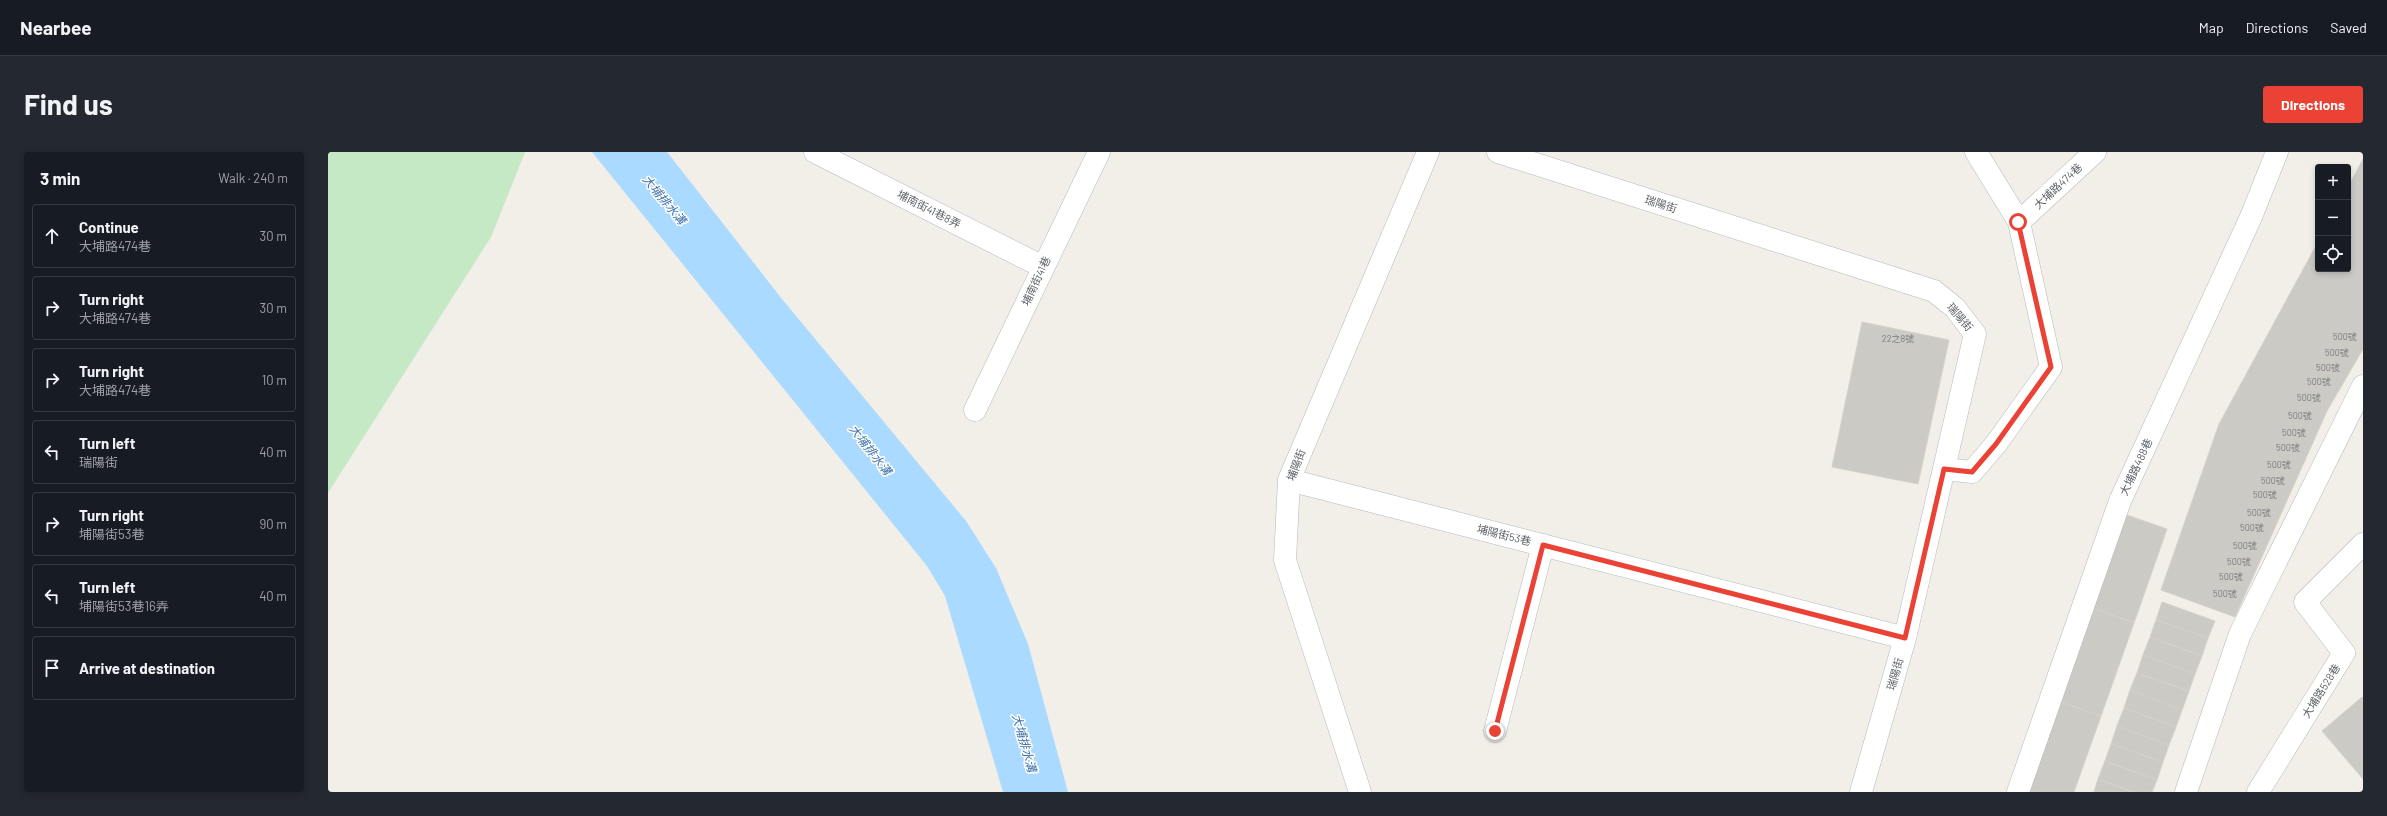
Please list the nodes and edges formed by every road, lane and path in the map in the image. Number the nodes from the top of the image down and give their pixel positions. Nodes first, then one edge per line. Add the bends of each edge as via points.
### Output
1 (815, 152) edge
2 (1099, 152) edge
3 (1428, 152) edge
4 (1498, 152) edge
5 (1976, 152) edge
6 (2094, 152) edge
7 (2277, 152) edge
8 (2018, 222) junction
9 (1043, 267) junction
10 (2363, 386) edge
11 (975, 410) dead end
12 (1944, 469) junction
13 (1289, 480) junction
14 (2363, 544) edge
15 (1543, 545) junction
16 (1905, 638) junction
17 (1495, 731) dead end
18 (1360, 792) edge
19 (1861, 792) edge
20 (2018, 792) edge
21 (2186, 792) edge
22 (2258, 792) edge

1 - 9 street, 埔南街41巷8弄
2 - 9 street, 埔南街41巷
3 - 13 street, 埔陽街
4 - 12 street, 瑞陽街 via 1934,291 1955,308 1975,334
5 - 8 street
6 - 8 street, 大埔路474巷
7 - 20 street, 大埔路488巷 via 2251,217 2120,501
8 - 12 street via 2051,367 1996,444 1972,472
9 - 11 street, 埔南街41巷
10 - 21 street via 2240,634
12 - 16 street, 瑞陽街
13 - 15 street, 埔陽街53巷
13 - 18 street, 埔陽街 via 1285,560
14 - 22 street, 大埔路528巷 via 2305,602 2344,653
15 - 16 street, 埔陽街53巷
15 - 17 street
16 - 19 street, 瑞陽街

